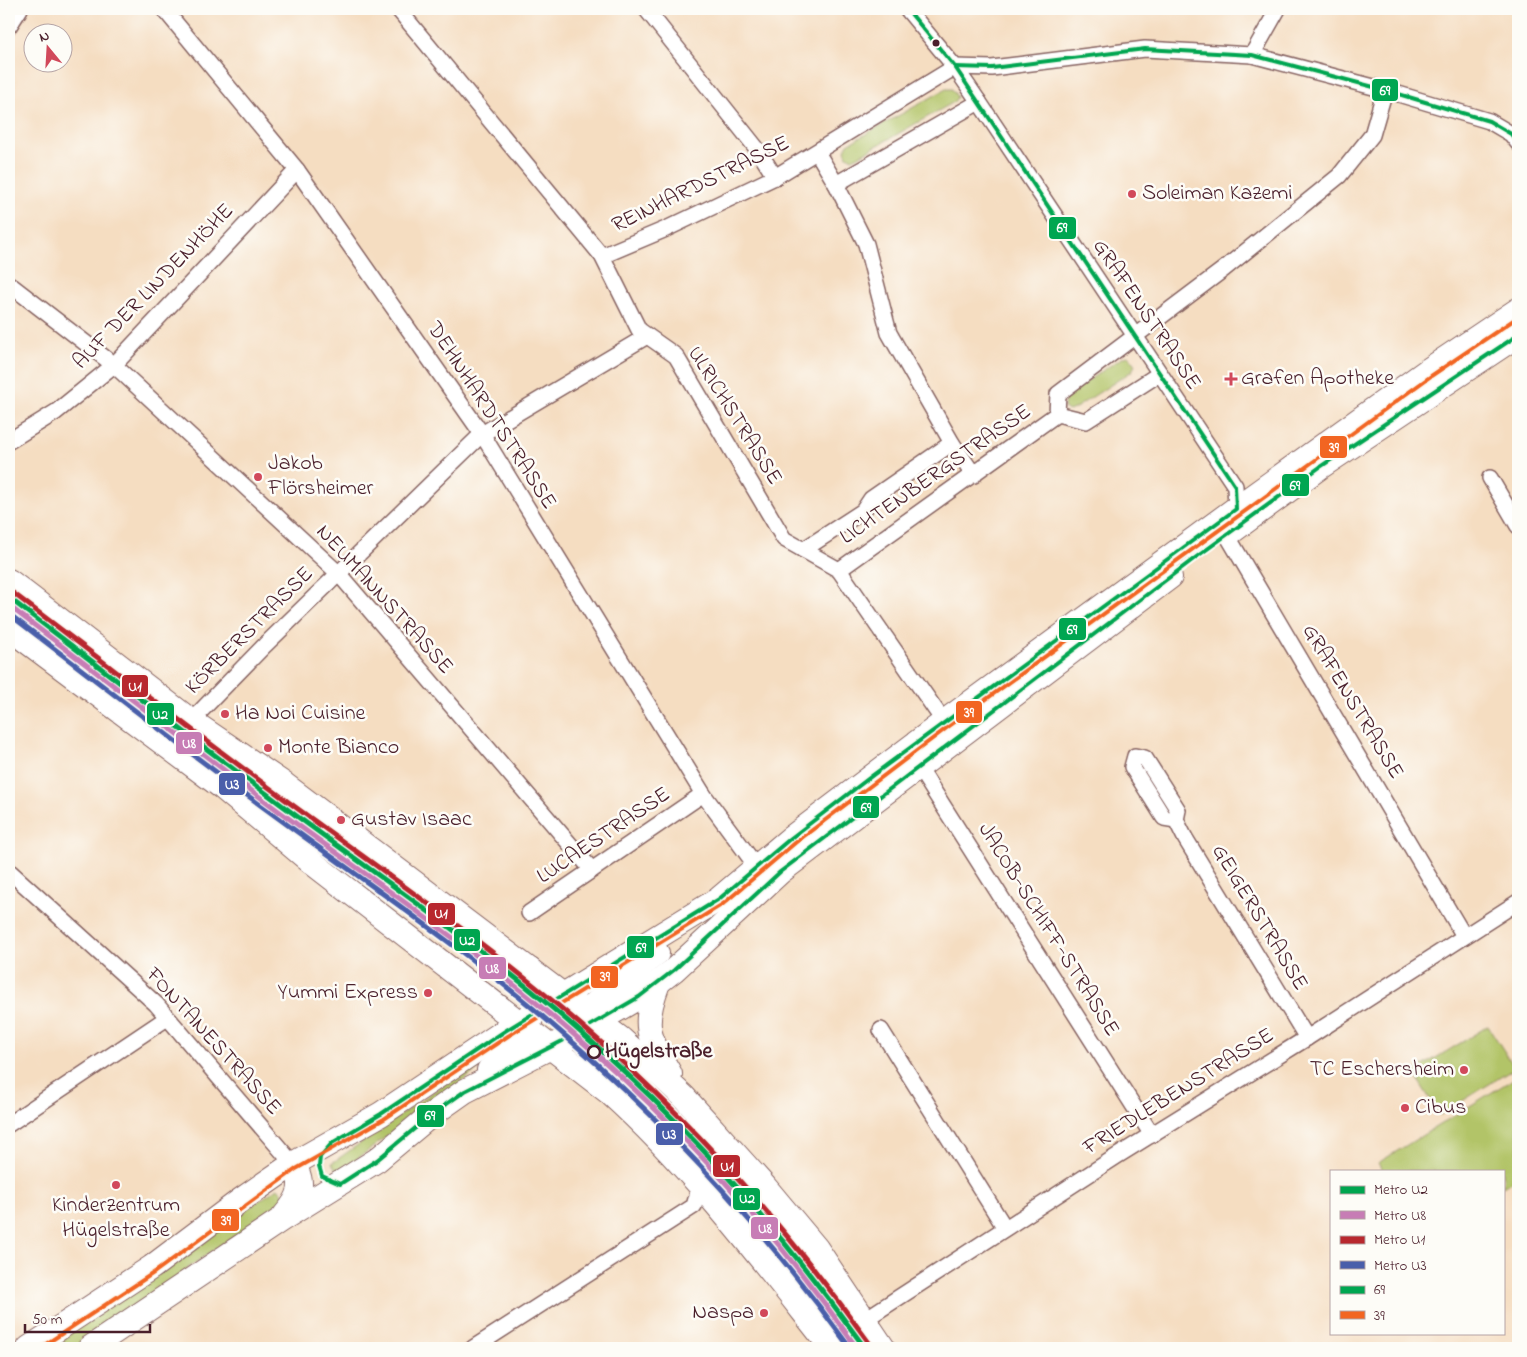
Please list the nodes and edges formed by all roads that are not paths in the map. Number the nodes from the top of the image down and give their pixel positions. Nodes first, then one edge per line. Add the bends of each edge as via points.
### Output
1 (20, 9) edge
2 (164, 9) edge
3 (398, 9) edge
4 (646, 9) edge
5 (907, 9) edge
6 (1278, 9) edge
7 (9, 26) edge
8 (1252, 55) junction
9 (954, 67) junction
10 (1386, 90) junction
11 (979, 102) junction
12 (1518, 143) edge
13 (817, 152) junction
14 (297, 170) junction
15 (775, 177) junction
16 (836, 184) junction
17 (602, 256) junction
18 (9, 284) edge
19 (1518, 310) edge
20 (1518, 335) edge
21 (647, 336) junction
22 (1135, 337) junction
23 (114, 365) junction
24 (1159, 374) junction
25 (1057, 414) junction
26 (482, 434) junction
27 (9, 441) edge
28 (952, 443) junction
29 (974, 475) junction
30 (1490, 478) dead end
31 (1247, 500) junction
32 (1518, 526) edge
33 (1227, 535) junction
34 (803, 550) junction
35 (839, 570) junction
36 (338, 573) junction
37 (9, 581) edge
38 (9, 628) edge
39 (191, 722) junction
40 (944, 722) junction
41 (913, 759) junction
42 (702, 794) junction
43 (1176, 820) dead end
44 (756, 866) junction
45 (592, 870) junction
46 (9, 871) edge
47 (719, 899) junction
48 (1518, 902) edge
49 (529, 913) dead end
50 (1464, 936) junction
51 (530, 970) junction
52 (658, 983) junction
53 (565, 995) junction
54 (592, 1016) junction
55 (167, 1018) junction
56 (526, 1022) junction
57 (881, 1030) dead end
58 (572, 1036) junction
59 (1307, 1038) junction
60 (552, 1047) junction
61 (574, 1065) junction
62 (465, 1091) junction
63 (683, 1096) junction
64 (9, 1124) edge
65 (1152, 1135) junction
66 (332, 1143) junction
67 (293, 1164) junction
68 (340, 1184) junction
69 (700, 1186) junction
70 (282, 1219) junction
71 (1005, 1228) junction
72 (864, 1320) junction
73 (29, 1348) edge
74 (90, 1348) edge
75 (473, 1348) edge
76 (832, 1348) edge
77 (883, 1348) edge

1 - 7 street
2 - 14 street, DEHNHARDTSTRASSE
3 - 17 street, ULRICHSTRASSE
4 - 15 street via 758,150
5 - 9 street, GRAFENSTRASSE
6 - 8 street
8 - 9 street via 1144,49 992,68
8 - 10 street
9 - 11 street, GRAFENSTRASSE
9 - 13 street, REINHARDSTRASSE
10 - 12 street via 1489,121 1511,134
10 - 22 street, LICHTENBERGSTRASSE via 1372,135 1339,176 1281,225
11 - 16 street
11 - 22 street, GRAFENSTRASSE
13 - 15 street, REINHARDSTRASSE
13 - 16 street, REINHARDSTRASSE
14 - 23 street, AUF DER LINDENHÖHE
14 - 26 street, DEHNHARDTSTRASSE
15 - 17 street, REINHARDSTRASSE
16 - 28 street, REINHARDSTRASSE via 866,244 889,333
17 - 21 street, ULRICHSTRASSE via 639,330
18 - 23 street, NEUMANNSTRASSE
19 - 31 main road
20 - 31 main road via 1320,467
21 - 26 street, KÖRBERSTRASSE
21 - 34 street, ULRICHSTRASSE via 676,356 784,539
22 - 24 street, GRAFENSTRASSE
22 - 25 street, LICHTENBERGSTRASSE via 1058,394
23 - 27 street, AUF DER LINDENHÖHE via 56,412
23 - 36 street, NEUMANNSTRASSE
24 - 25 street, LICHTENBERGSTRASSE via 1086,421
24 - 31 street, GRAFENSTRASSE
25 - 29 street, LICHTENBERGSTRASSE
26 - 36 street, KÖRBERSTRASSE
26 - 42 street, DEHNHARDTSTRASSE
28 - 29 street, REINHARDSTRASSE
28 - 34 street, LICHTENBERGSTRASSE via 871,499 864,511
29 - 35 street, LICHTENBERGSTRASSE
30 - 32 street
31 - 33 main road
31 - 40 main road
33 - 41 main road
33 - 50 street, GRAFENSTRASSE
34 - 35 street, ULRICHSTRASSE
35 - 40 street, ULRICHSTRASSE
36 - 39 street, KÖRBERSTRASSE
36 - 45 street, NEUMANNSTRASSE
37 - 39 main road
38 - 56 main road via 222,787 310,861
39 - 51 main road via 285,784
40 - 41 main road
41 - 44 main road
41 - 52 main road via 780,872
41 - 65 street, JACOB-SCHIFF-STRASSE
42 - 44 street, DEHNHARDTSTRASSE
42 - 45 street, LUCAESTRASSE
43 - 59 street, GEIGERSTRASSE
44 - 47 main road
45 - 49 street, LUCAESTRASSE
46 - 55 street, FONTANESTRASSE via 156,1004
47 - 53 main road
47 - 54 main road
48 - 50 street, FRIEDLEBENSTRASSE
50 - 59 street, FRIEDLEBENSTRASSE
51 - 53 main road
51 - 56 main road via 534,993
52 - 54 main road
52 - 63 main road via 650,1003 648,1031
53 - 54 main road
53 - 56 main road
54 - 58 main road
54 - 63 main road
55 - 64 street
55 - 67 street, FONTANESTRASSE
56 - 60 main road
56 - 62 main road via 518,1044
56 - 66 main road
57 - 71 street
58 - 60 main road
58 - 61 main road
59 - 65 street, FRIEDLEBENSTRASSE
60 - 61 main road
60 - 62 main road
61 - 69 main road via 644,1124
62 - 68 main road via 377,1160
63 - 72 main road via 816,1248
65 - 71 street, FRIEDLEBENSTRASSE
66 - 67 main road
66 - 68 main road via 320,1157 318,1166 322,1176
67 - 70 main road via 301,1179 300,1194
67 - 73 main road via 152,1267
68 - 70 main road
69 - 75 street via 694,1206
69 - 76 main road
70 - 74 main road
71 - 72 street, FRIEDLEBENSTRASSE
72 - 77 main road

